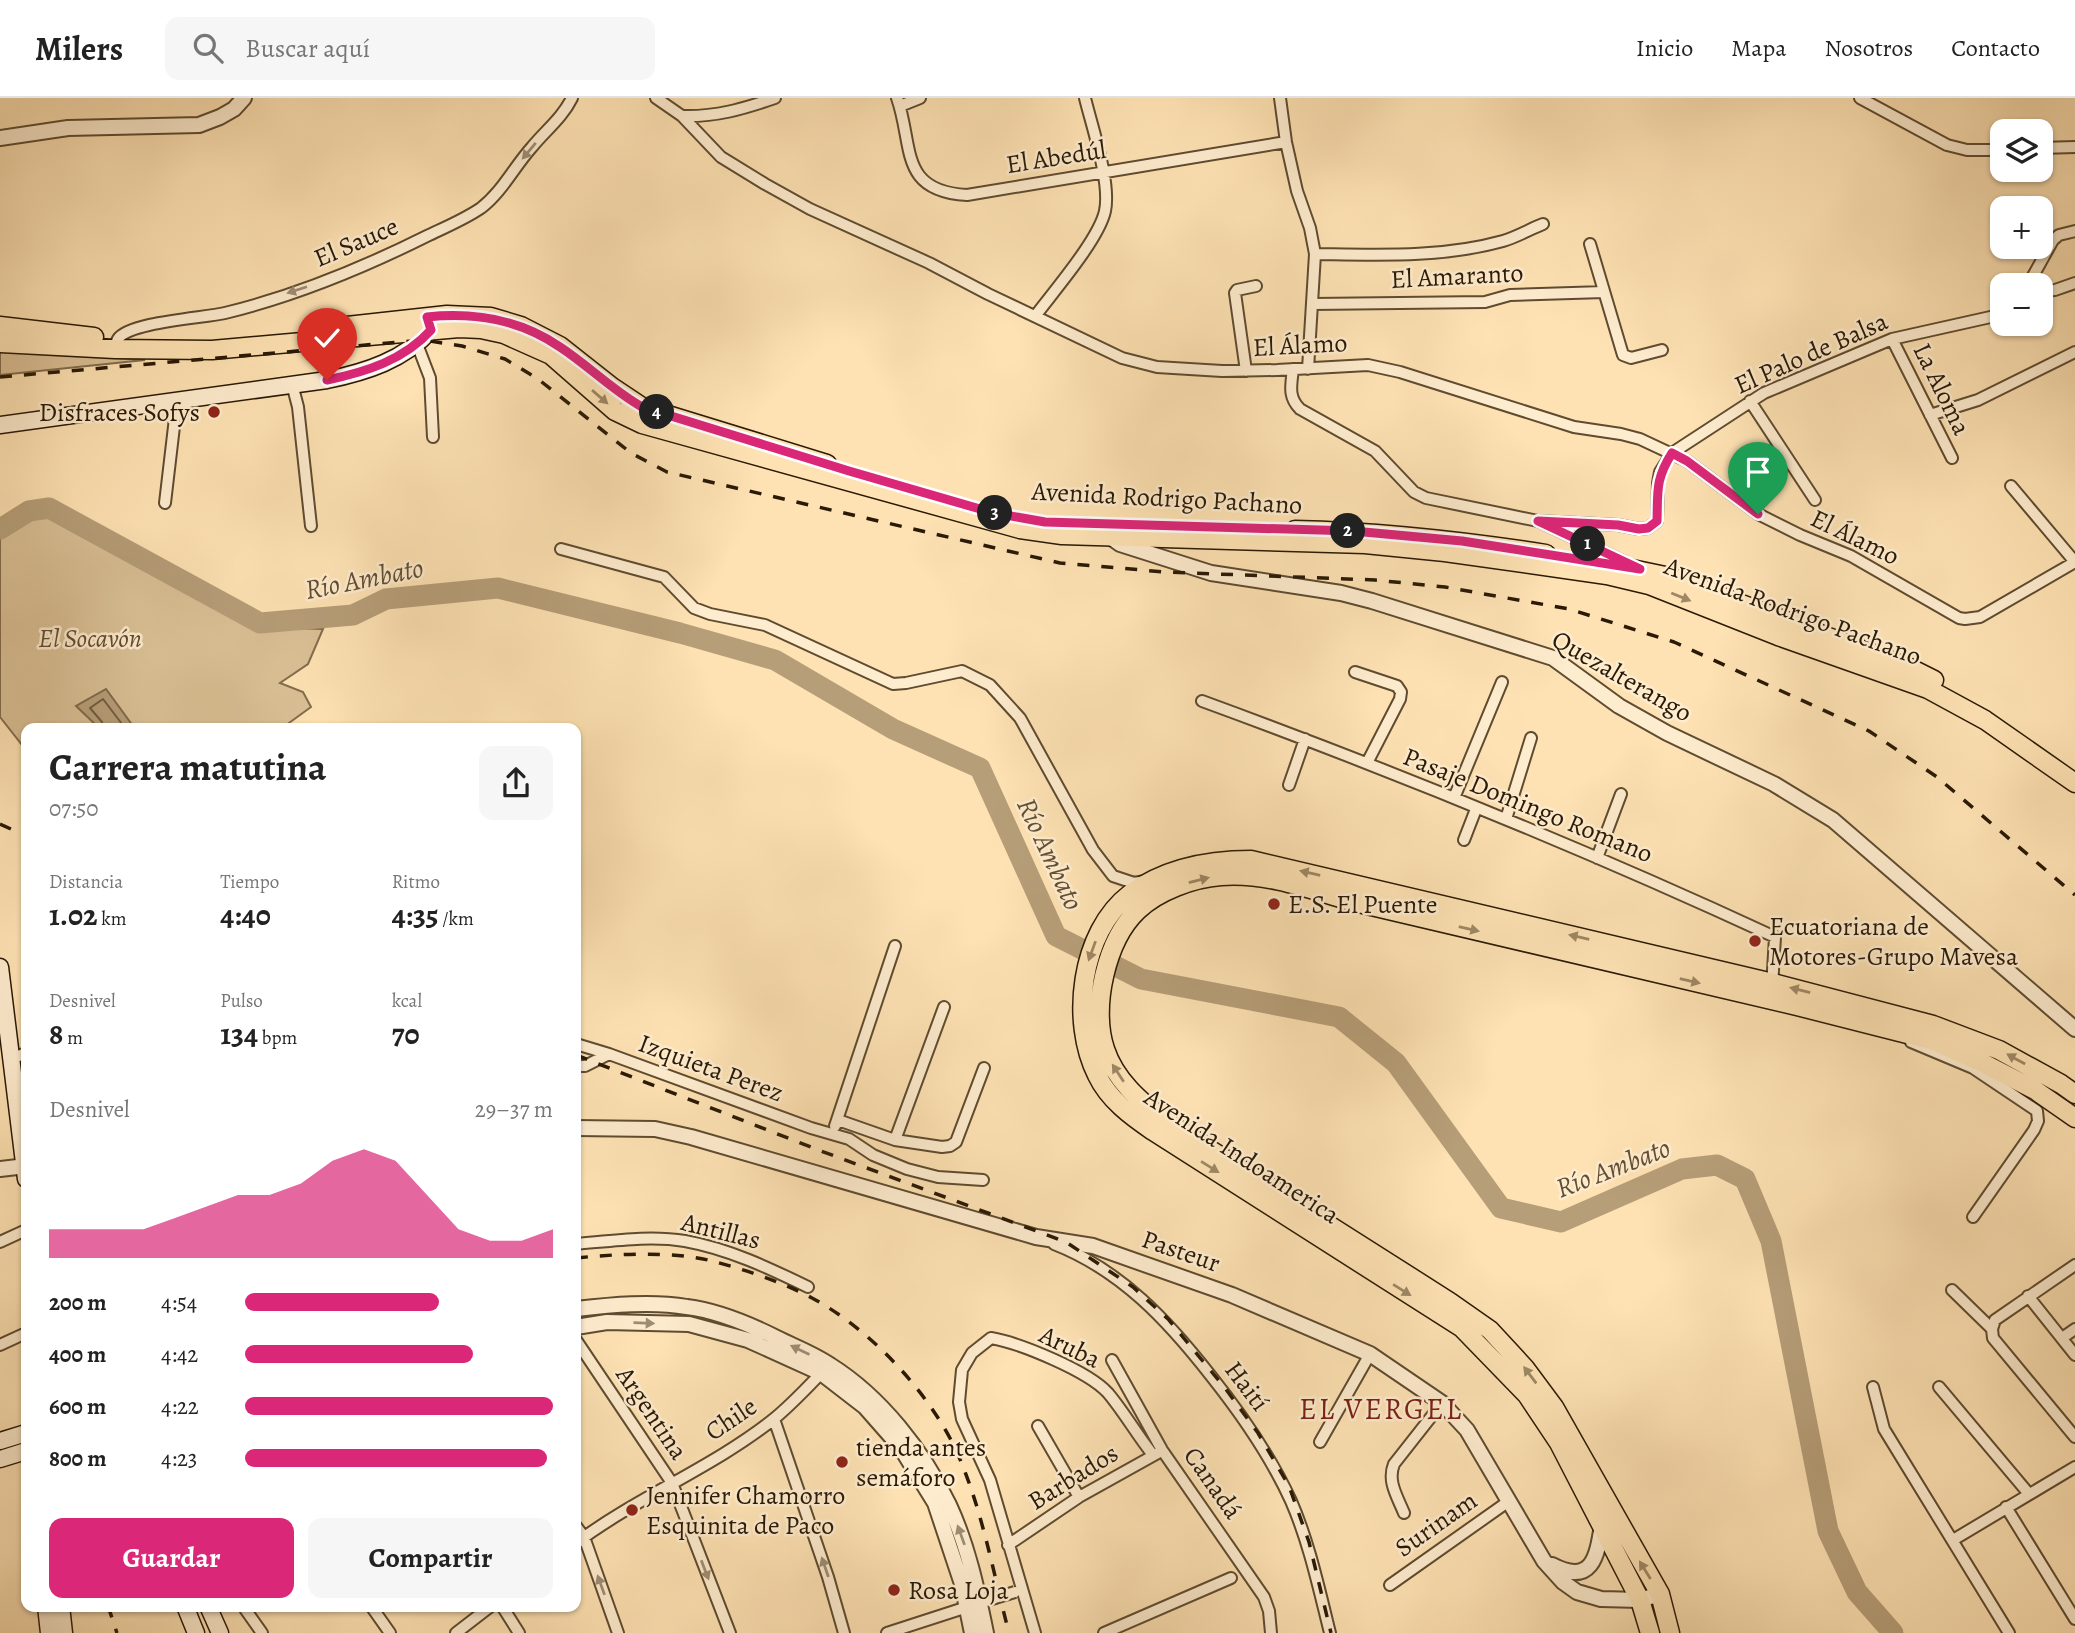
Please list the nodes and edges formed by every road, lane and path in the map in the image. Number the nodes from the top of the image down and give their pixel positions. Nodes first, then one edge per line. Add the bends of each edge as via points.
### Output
1 (244, 98) edge
2 (572, 98) edge
3 (656, 98) edge
4 (775, 98) edge
5 (920, 98) edge
6 (1085, 98) edge
7 (1280, 98) edge
8 (1860, 98) edge
9 (899, 102) edge
10 (746, 103) edge
11 (682, 116) junction
12 (0, 138) edge
13 (1286, 142) junction
14 (2075, 147) edge
15 (2053, 148) edge
16 (1990, 150) edge
17 (1103, 173) junction
18 (1543, 224) dead end
19 (2075, 231) edge
20 (1590, 244) dead end
21 (1315, 254) junction
22 (2035, 273) edge
23 (2075, 283) edge
24 (1256, 286) dead end
25 (2053, 290) edge
26 (1604, 292) junction
27 (1312, 304) junction
28 (1036, 315) junction
29 (1990, 317) edge
30 (429, 323) junction
31 (0, 326) edge
32 (1892, 339) junction
33 (0, 343) edge
34 (116, 344) junction
35 (418, 345) junction
36 (1662, 350) dead end
37 (2075, 352) edge
38 (1293, 369) junction
39 (1308, 369) junction
40 (1245, 371) junction
41 (292, 384) junction
42 (177, 401) junction
43 (1750, 401) junction
44 (1930, 415) junction
45 (0, 425) edge
46 (433, 437) dead end
47 (1672, 453) junction
48 (1952, 458) dead end
49 (2011, 486) dead end
50 (1815, 500) dead end
51 (165, 503) dead end
52 (1538, 521) junction
53 (312, 526) dead end
54 (1106, 535) junction
55 (561, 549) dead end
56 (2075, 562) edge
57 (1640, 569) junction
58 (1355, 672) dead end
59 (1502, 682) dead end
60 (1202, 701) dead end
61 (1531, 738) dead end
62 (1305, 739) junction
63 (1367, 763) junction
64 (2075, 770) edge
65 (2075, 783) edge
66 (1289, 785) dead end
67 (1621, 794) dead end
68 (1454, 798) junction
69 (1476, 809) junction
70 (1506, 818) junction
71 (1464, 840) dead end
72 (1597, 858) junction
73 (1158, 878) junction
74 (1134, 902) junction
75 (895, 946) dead end
76 (0, 967) edge
77 (1772, 991) junction
78 (944, 1007) dead end
79 (1841, 1017) junction
80 (2075, 1029) edge
81 (581, 1046) edge
82 (609, 1054) junction
83 (12, 1058) edge
84 (581, 1066) edge
85 (984, 1068) dead end
86 (2075, 1094) edge
87 (2075, 1118) edge
88 (838, 1120) junction
89 (1159, 1126) junction
90 (581, 1128) edge
91 (21, 1131) edge
92 (831, 1133) junction
93 (895, 1140) junction
94 (21, 1164) edge
95 (0, 1169) edge
96 (983, 1180) dead end
97 (1973, 1217) dead end
98 (21, 1232) edge
99 (1036, 1237) junction
100 (0, 1242) edge
101 (581, 1244) edge
102 (2075, 1265) edge
103 (808, 1287) dead end
104 (1952, 1290) dead end
105 (2028, 1296) junction
106 (581, 1308) edge
107 (581, 1326) edge
108 (1992, 1329) junction
109 (2075, 1329) edge
110 (21, 1335) edge
111 (2062, 1338) junction
112 (0, 1345) edge
113 (581, 1347) edge
114 (1370, 1354) junction
115 (2075, 1354) edge
116 (1112, 1360) dead end
117 (825, 1369) junction
118 (1872, 1387) dead end
119 (1939, 1387) dead end
120 (1442, 1403) junction
121 (774, 1419) junction
122 (1038, 1426) dead end
123 (21, 1435) edge
124 (2075, 1437) edge
125 (0, 1441) edge
126 (1320, 1443) dead end
127 (1158, 1452) junction
128 (21, 1453) edge
129 (0, 1459) edge
130 (2075, 1467) edge
131 (672, 1483) junction
132 (2029, 1494) junction
133 (1079, 1497) junction
134 (1509, 1501) junction
135 (2007, 1507) junction
136 (1404, 1513) dead end
137 (1602, 1525) junction
138 (581, 1539) edge
139 (1953, 1540) junction
140 (581, 1542) edge
141 (1008, 1545) junction
142 (1545, 1561) junction
143 (1231, 1578) dead end
144 (1390, 1585) dead end
145 (1019, 1590) junction
146 (1660, 1594) junction
147 (1640, 1600) junction
148 (973, 1603) junction
149 (53, 1612) edge
150 (56, 1612) edge
151 (188, 1612) edge
152 (211, 1612) edge
153 (247, 1612) edge
154 (375, 1612) edge
155 (483, 1612) edge
156 (506, 1612) edge
157 (2075, 1619) edge
158 (49, 1633) edge
159 (64, 1633) edge
160 (196, 1633) edge
161 (220, 1633) edge
162 (262, 1633) edge
163 (390, 1633) edge
164 (456, 1633) edge
165 (519, 1633) edge
166 (618, 1633) edge
167 (730, 1633) edge
168 (844, 1633) edge
169 (887, 1633) edge
170 (972, 1633) edge
171 (986, 1633) edge
172 (1035, 1633) edge
173 (1104, 1633) edge
174 (1271, 1633) edge
175 (1330, 1633) edge
176 (1650, 1633) edge
177 (1670, 1633) edge
178 (2009, 1633) edge

1 - 12 street via 234,109 199,125 68,128
2 -> 34 street, El Sauce via 496,193 464,217 313,285 225,313 142,326 128,331
3 - 11 street, El Álamo
4 - 10 street
5 - 9 street
6 - 17 street
7 - 13 street
8 - 16 street via 1947,145
9 - 17 street, El Abedúl via 909,156 919,176 938,190 967,195
10 - 11 street via 704,117
11 - 28 street, El Álamo via 721,157 765,184
13 - 17 street, El Abedúl
13 - 21 street
14 - 15 street
17 - 28 street via 1106,201 1102,220
18 - 21 street via 1507,240 1469,249 1411,256
19 - 22 street via 2053,240
20 - 26 street
21 - 27 street
23 - 25 street
24 - 40 street via 1235,293
26 - 27 street, El Amaranto via 1510,295 1485,302
26 - 36 street via 1623,355 1631,358
27 - 39 street
28 - 40 street, El Álamo via 1122,358 1157,367
29 - 32 street, El Palo de Balsa
30 - 34 main road, Avenida Rodrigo Pachano
30 - 35 main road
30 -> 54 main road, Avenida Rodrigo Pachano via 481,329 524,341 551,355 615,411 642,424 1020,529
30 - 57 main road, Avenida Rodrigo Pachano via 480,316 521,326 560,346 642,407 994,513 1045,522 1353,531 1462,541
31 - 34 main road, Avenida Rodrigo Pachano
32 - 43 street, El Palo de Balsa
32 - 44 street, La Aloma
33 - 34 main road, Avenida Rodrigo Pachano
35 - 41 main road via 369,370
35 - 46 street via 430,378
37 - 44 street via 1978,400
38 - 39 street, El Álamo
38 - 40 street, El Álamo
38 - 52 street via 1293,402 1375,451 1414,492
39 - 47 street, El Álamo via 1381,367 1574,427 1640,439
41 - 42 main road
41 - 53 street via 299,407
42 - 45 main road
42 - 51 street
43 - 47 street, El Palo de Balsa
43 - 50 street
44 - 48 street, La Aloma
47 - 52 street via 1660,471 1654,525 1639,529
47 - 56 street, El Álamo via 1758,514 1851,556 1959,618 1980,617
49 - 56 street
52 - 57 street
54 -> 65 main road, Avenida Rodrigo Pachano via 1365,544 1607,575 1649,585 1928,689 1985,720
54 - 80 street, Quezalterango via 1120,544 1212,573 1341,593 1553,658 1619,706 1774,784 1833,820
55 - 73 street via 664,578 694,608 765,625 893,684 962,671 990,685 1020,718 1112,876 1134,883
57 - 64 main road, Avenida Rodrigo Pachano via 1910,668 1990,710
58 - 63 street via 1397,686 1401,692
59 - 68 street
60 - 62 street, Pasaje Domingo Romano
61 - 70 street
62 - 63 street, Pasaje Domingo Romano
62 - 66 street
63 - 68 street, Pasaje Domingo Romano
67 - 72 street
68 - 69 street, Pasaje Domingo Romano
69 - 70 street, Pasaje Domingo Romano
69 - 71 street
70 - 72 street, Pasaje Domingo Romano
72 - 77 street, Pasaje Domingo Romano via 1775,937
73 - 74 main road, Avenida Indoamerica
77 -> 73 main road, Avenida Indoamerica via 1251,860 1196,864
74 -> 77 main road, Avenida Indoamerica via 1193,881 1246,875
74 - 89 main road, Avenida Indoamerica via 1105,923 1091,950 1084,977 1084,1044 1097,1077 1123,1110
75 - 88 street
76 - 83 main road
77 - 79 main road, Avenida Indoamerica
86 -> 77 main road, Avenida Indoamerica via 1999,1050 1933,1024
78 - 93 street
79 - 87 main road, Avenida Indoamerica via 1931,1040 2035,1090
79 - 97 street via 1847,1026 1911,1042 1973,1068 2036,1111 2034,1130
81 - 82 street, Izquieta Perez
82 - 84 street
82 - 92 street, Izquieta Perez
83 - 91 main road
85 - 93 street via 956,1142 942,1147
88 - 92 street
88 - 93 street
89 -> 137 main road, Avenida Indoamerica via 1462,1328 1527,1395 1559,1443
146 -> 89 main road, Avenida Indoamerica via 1553,1406 1490,1330
90 - 99 street, Pasteur via 656,1129 691,1137
92 - 96 street, Izquieta Perez via 907,1169
94 - 95 street
98 - 100 street
99 - 114 street, Pasteur via 1093,1246 1220,1290
99 - 175 street, Haití via 1116,1277 1147,1302 1233,1404 1272,1461 1292,1503
101 - 103 street, Antillas via 683,1241 729,1253
102 - 105 street
104 - 108 street
105 - 108 street via 1995,1320
105 - 111 street
117 -> 106 street via 751,1325 687,1307
107 -> 117 street via 607,1322 689,1324
108 - 124 street via 1993,1338
109 - 111 street
110 - 112 street
111 - 115 street
113 - 131 street, Argentina
114 - 120 street, Pasteur
114 - 126 street
116 - 127 street, Canadá
117 - 121 street, Chile
117 - 148 street via 901,1448 935,1503 962,1584
118 - 139 street via 1884,1429
119 - 132 street
120 - 134 street, Pasteur via 1467,1430
120 - 136 street via 1390,1474
121 - 131 street, Chile
168 -> 121 street
122 - 133 street
123 - 125 main road
127 - 133 street, Barbados
127 - 141 street, Aruba via 1106,1391 1069,1365 991,1338 979,1346 962,1370 959,1402 990,1480
127 - 174 street, Canadá via 1264,1597
128 - 129 main road
130 - 132 street
131 - 138 street, Chile
131 -> 167 street, Argentina
132 - 135 street
133 - 141 street, Barbados
134 - 142 street, Pasteur
134 - 144 street, Surinam
135 - 139 street
135 - 157 street
137 - 142 street via 1596,1559 1588,1567 1566,1572
137 - 147 main road, Avenida Indoamerica
139 - 178 street
166 -> 140 street
141 - 145 street
142 - 147 street, Pasteur via 1577,1592 1601,1599
143 - 173 street
145 - 148 street, bridge
145 - 172 street
146 - 147 street, Pasteur
146 - 177 main road, Avenida Indoamerica
147 - 176 main road, Avenida Indoamerica
148 - 169 street
148 - 170 street
148 - 171 street
149 - 158 main road
150 - 159 main road
151 - 160 main road
152 - 161 main road
153 - 162 street
154 - 163 street
155 - 164 street
156 - 165 street

